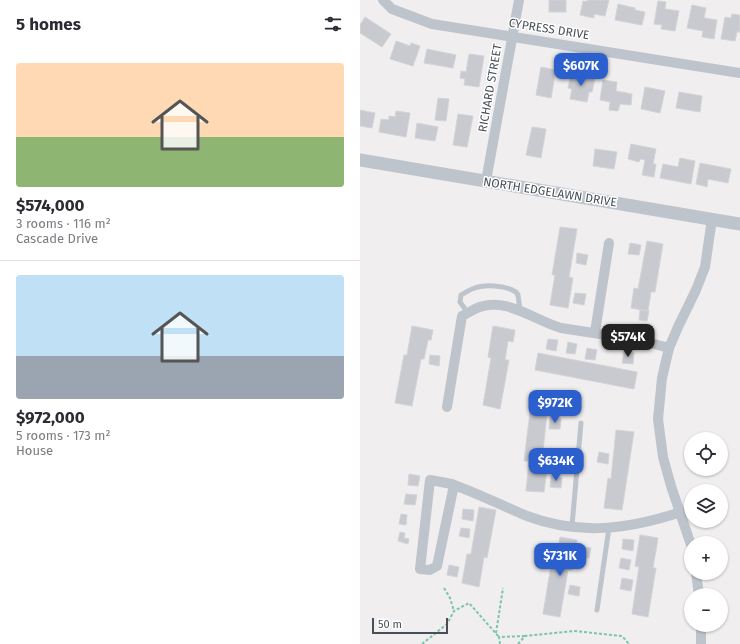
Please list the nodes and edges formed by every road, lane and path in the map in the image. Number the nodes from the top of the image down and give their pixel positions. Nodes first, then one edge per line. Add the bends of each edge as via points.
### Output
1 (383, 0) edge
2 (519, 0) edge
3 (512, 36) junction
4 (740, 73) edge
5 (360, 160) edge
6 (486, 181) junction
7 (712, 219) junction
8 (740, 224) edge
9 (609, 243) dead end
10 (520, 310) junction
11 (468, 313) junction
12 (595, 332) junction
13 (669, 348) junction
14 (447, 407) dead end
15 (581, 423) dead end
16 (454, 484) junction
17 (681, 512) junction
18 (572, 526) junction
19 (609, 528) junction
20 (688, 536) edge
21 (444, 588) dead end
22 (503, 588) dead end
23 (597, 610) dead end
24 (454, 611) junction
25 (701, 632) edge
26 (496, 633) junction
27 (525, 636) junction
28 (499, 637) junction
29 (422, 644) edge
30 (500, 644) edge
31 (518, 644) edge
32 (629, 644) edge
33 (701, 644) edge

1 - 3 street, CYPRESS DRIVE via 392,8 432,24
2 - 3 street, RICHARD STREET
3 - 4 street, CYPRESS DRIVE
3 - 6 street, RICHARD STREET
5 - 6 street, NORTH EDGELAWN DRIVE
6 - 7 street, NORTH EDGELAWN DRIVE
7 - 8 street, NORTH EDGELAWN DRIVE
7 - 13 street via 704,266 696,290
9 - 12 street
10 - 11 street via 498,304 477,308
10 - 11 lane via 516,292 498,286 483,286 461,295 460,302
10 - 12 street via 561,328
11 - 14 street via 462,316
12 - 13 street
13 - 17 street via 662,378 658,419 663,457
15 - 18 lane
16 - 16 street via 430,480 420,569 430,570 437,566
16 - 18 street via 528,516
17 - 19 street via 645,523
17 - 20 street
18 - 19 street
19 - 23 lane
21 - 24 path
22 - 26 path
24 - 26 path via 469,603
24 - 29 path via 447,624
25 - 33 street
26 - 28 path
27 - 28 path
27 - 31 path
27 - 32 path via 574,631 622,636
28 - 30 path

